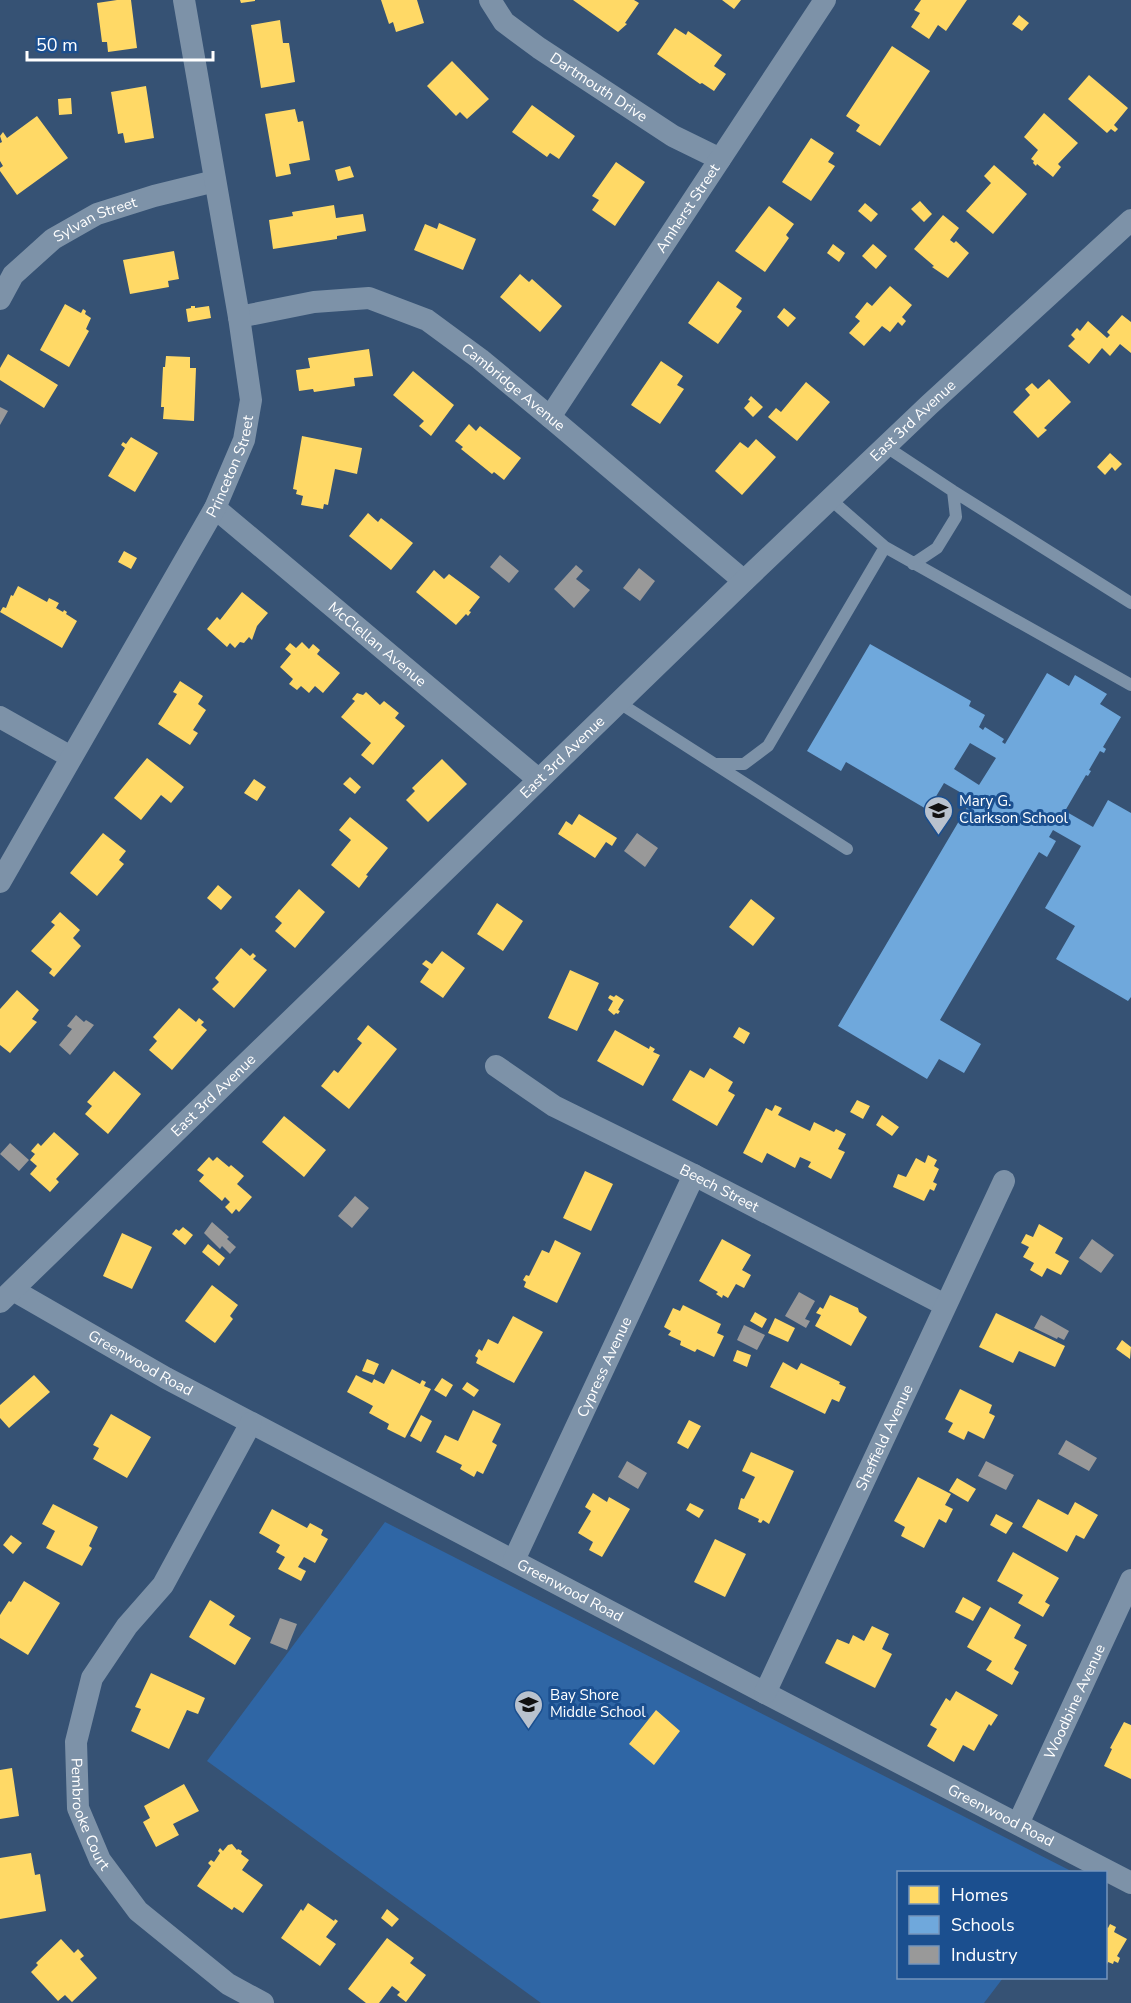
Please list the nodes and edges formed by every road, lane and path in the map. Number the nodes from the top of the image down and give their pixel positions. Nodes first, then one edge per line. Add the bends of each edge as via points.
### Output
1 (184, 0) edge
2 (490, 0) edge
3 (825, 0) edge
4 (720, 159) junction
5 (215, 181) junction
6 (1131, 220) edge
7 (0, 298) edge
8 (239, 317) junction
9 (550, 417) junction
10 (885, 446) junction
11 (953, 491) junction
12 (830, 499) junction
13 (215, 508) junction
14 (885, 547) junction
15 (913, 564) junction
16 (744, 581) junction
17 (1131, 603) edge
18 (1131, 685) edge
19 (618, 702) junction
20 (0, 717) edge
21 (71, 757) junction
22 (715, 764) junction
23 (537, 779) junction
24 (847, 849) dead end
25 (0, 882) edge
26 (496, 1066) dead end
27 (694, 1175) junction
28 (1004, 1181) dead end
29 (7, 1296) edge
30 (945, 1305) junction
31 (251, 1423) junction
32 (514, 1560) junction
33 (1131, 1580) edge
34 (765, 1693) junction
35 (1018, 1824) junction
36 (1131, 1883) edge
37 (228, 1984) junction
38 (242, 2003) edge
39 (263, 2003) edge

1 - 5 street, Princeton Street
2 - 4 street, Dartmouth Drive via 504,22 539,48 673,136
3 - 4 street, Amherst Street
4 - 9 street, Amherst Street
5 - 7 street, Sylvan Street via 97,214 53,239 14,275
5 - 8 street, Princeton Street
6 - 10 street, East 3rd Avenue
8 - 9 street, Cambridge Avenue via 314,302 369,298 427,321
8 - 13 street, Princeton Street via 251,400 244,440
9 - 16 street, Cambridge Avenue
10 - 11 lane
10 - 12 street, East 3rd Avenue
11 - 15 lane via 956,517 937,548
11 - 17 lane
12 - 14 lane
12 - 16 street, East 3rd Avenue
13 - 21 street, Princeton Street
13 - 23 street, McClellan Avenue
14 - 15 lane
14 - 22 lane via 768,746 744,764
15 - 18 lane
16 - 19 street, East 3rd Avenue
19 - 22 lane
19 - 23 street, East 3rd Avenue
20 - 21 street
21 - 25 street, Princeton Street
22 - 24 lane
23 - 29 street, East 3rd Avenue
26 - 27 street, Beech Street via 554,1106
27 - 30 street, Beech Street
27 - 32 street, Cypress Avenue
28 - 30 street, Sheffield Avenue
29 - 31 street, Greenwood Road
30 - 34 street, Sheffield Avenue
31 - 32 street, Greenwood Road
31 - 37 street, Pembrooke Court via 163,1585 127,1626 92,1678 76,1742 78,1808 100,1860 138,1911
32 - 34 street, Greenwood Road
33 - 35 street, Woodbine Avenue
34 - 35 street, Greenwood Road
35 - 36 street, Greenwood Road
37 - 38 street, Pembrooke Court
37 - 39 street, Pembrooke Court

